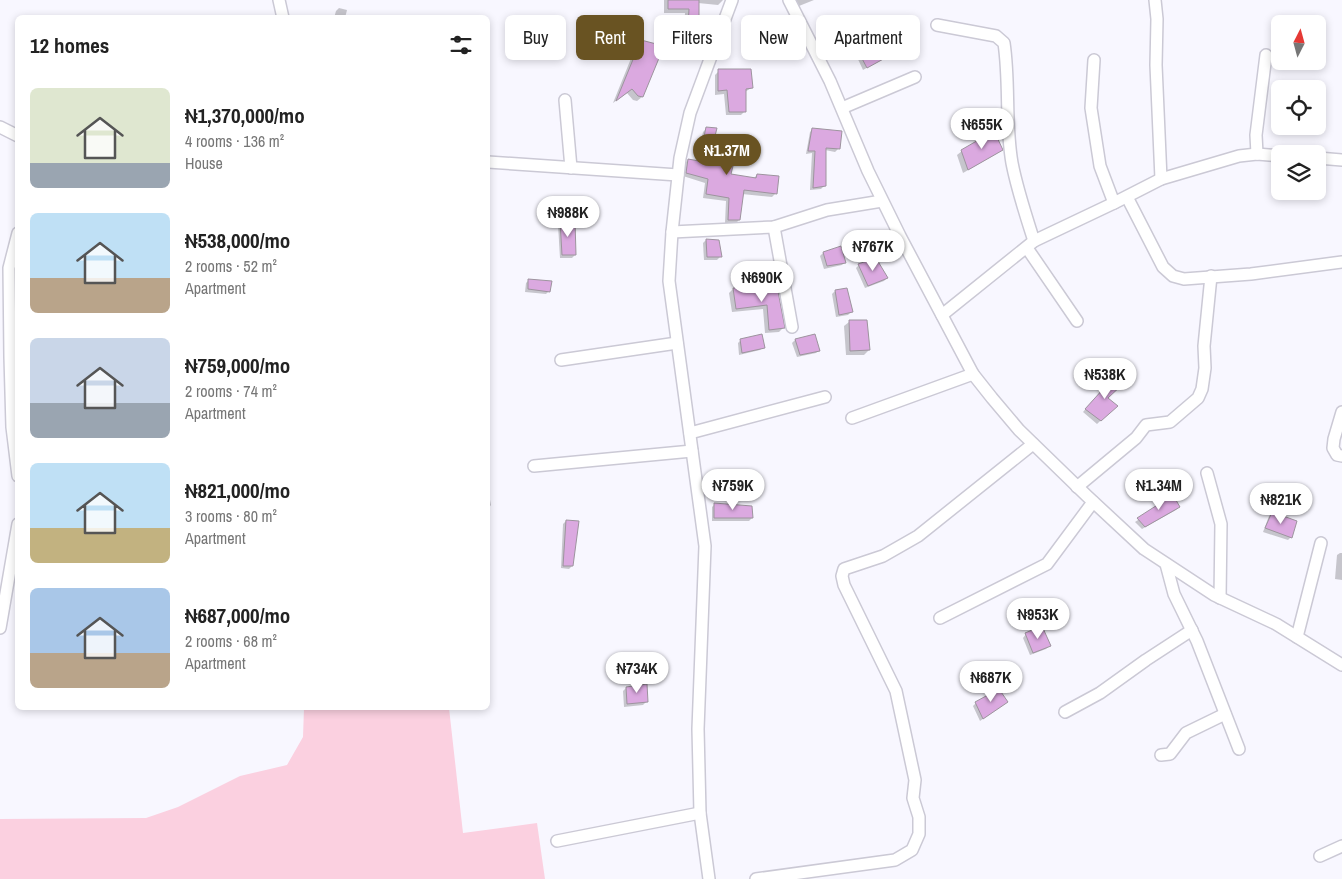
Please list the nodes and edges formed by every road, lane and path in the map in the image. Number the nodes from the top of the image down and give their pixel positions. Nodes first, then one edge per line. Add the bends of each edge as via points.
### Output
1 (279, 0) edge
2 (732, 0) edge
3 (789, 0) edge
4 (1155, 0) edge
5 (283, 15) edge
6 (937, 25) dead end
7 (1266, 55) dead end
8 (1094, 60) dead end
9 (915, 77) dead end
10 (565, 100) dead end
11 (842, 108) junction
12 (0, 127) edge
13 (15, 134) edge
14 (1257, 154) junction
15 (1271, 155) edge
16 (1326, 159) edge
17 (1342, 160) edge
18 (490, 162) edge
19 (571, 168) junction
20 (678, 174) junction
21 (1161, 178) junction
22 (1127, 196) junction
23 (882, 201) junction
24 (1114, 203) junction
25 (774, 227) junction
26 (672, 232) junction
27 (15, 245) edge
28 (1030, 245) junction
29 (1342, 262) edge
30 (1211, 276) junction
31 (942, 315) junction
32 (1076, 321) dead end
33 (792, 327) dead end
34 (677, 343) junction
35 (561, 360) dead end
36 (973, 374) junction
37 (825, 397) dead end
38 (1342, 412) edge
39 (852, 418) dead end
40 (690, 433) junction
41 (1033, 444) junction
42 (692, 450) junction
43 (15, 452) edge
44 (1342, 456) edge
45 (534, 466) dead end
46 (1207, 473) dead end
47 (1077, 486) junction
48 (1093, 502) junction
49 (15, 541) edge
50 (1321, 543) dead end
51 (1166, 564) junction
52 (1220, 598) junction
53 (940, 618) dead end
54 (0, 628) edge
55 (1192, 630) junction
56 (1297, 637) junction
57 (1342, 665) edge
58 (1065, 712) dead end
59 (1225, 714) junction
60 (1239, 749) dead end
61 (1161, 755) dead end
62 (700, 814) junction
63 (557, 841) dead end
64 (1342, 846) edge
65 (1320, 856) dead end
66 (709, 879) edge
67 (756, 879) edge

1 - 5 street
2 - 20 street via 690,113
3 - 11 street
4 - 21 street
6 - 28 street via 996,36 1004,43 1012,163
7 - 14 street via 1256,134
8 - 24 street via 1091,108 1100,166
9 - 11 street
10 - 19 street
11 - 23 street
12 - 13 street
14 - 15 street
14 - 21 street via 1238,156
16 - 17 street
18 - 19 street
19 - 20 street
20 - 26 street
21 - 22 street
22 - 24 street
22 - 30 street via 1164,267 1173,276 1184,279
23 - 25 street via 827,210
23 - 31 street
24 - 28 street
25 - 26 street
25 - 33 street
26 - 34 street via 669,281
27 - 43 street via 9,268
28 - 31 street
28 - 32 street
29 - 30 street
30 - 47 street via 1205,368 1198,398 1170,422 1146,425 1136,438
31 - 36 street
34 - 35 street
34 - 40 street
36 - 39 street
36 - 41 street
37 - 40 street
38 - 44 street via 1333,448 1337,455
40 - 42 street
41 - 47 street
41 - 67 street via 918,536 883,556 844,569 844,585 891,678 901,706 919,817 919,834 912,850 895,860
42 - 45 street
42 - 62 street via 705,546 698,729
46 - 52 street via 1221,524
47 - 48 street
48 - 51 street via 1144,549
48 - 53 street via 1046,564
49 - 54 street
50 - 56 street
51 - 52 street
51 - 55 street via 1174,594
52 - 56 street
55 - 58 street via 1100,693
55 - 59 street
56 - 57 street
59 - 60 street
59 - 61 street via 1186,733 1170,754
62 - 63 street
62 - 66 street
64 - 65 street

